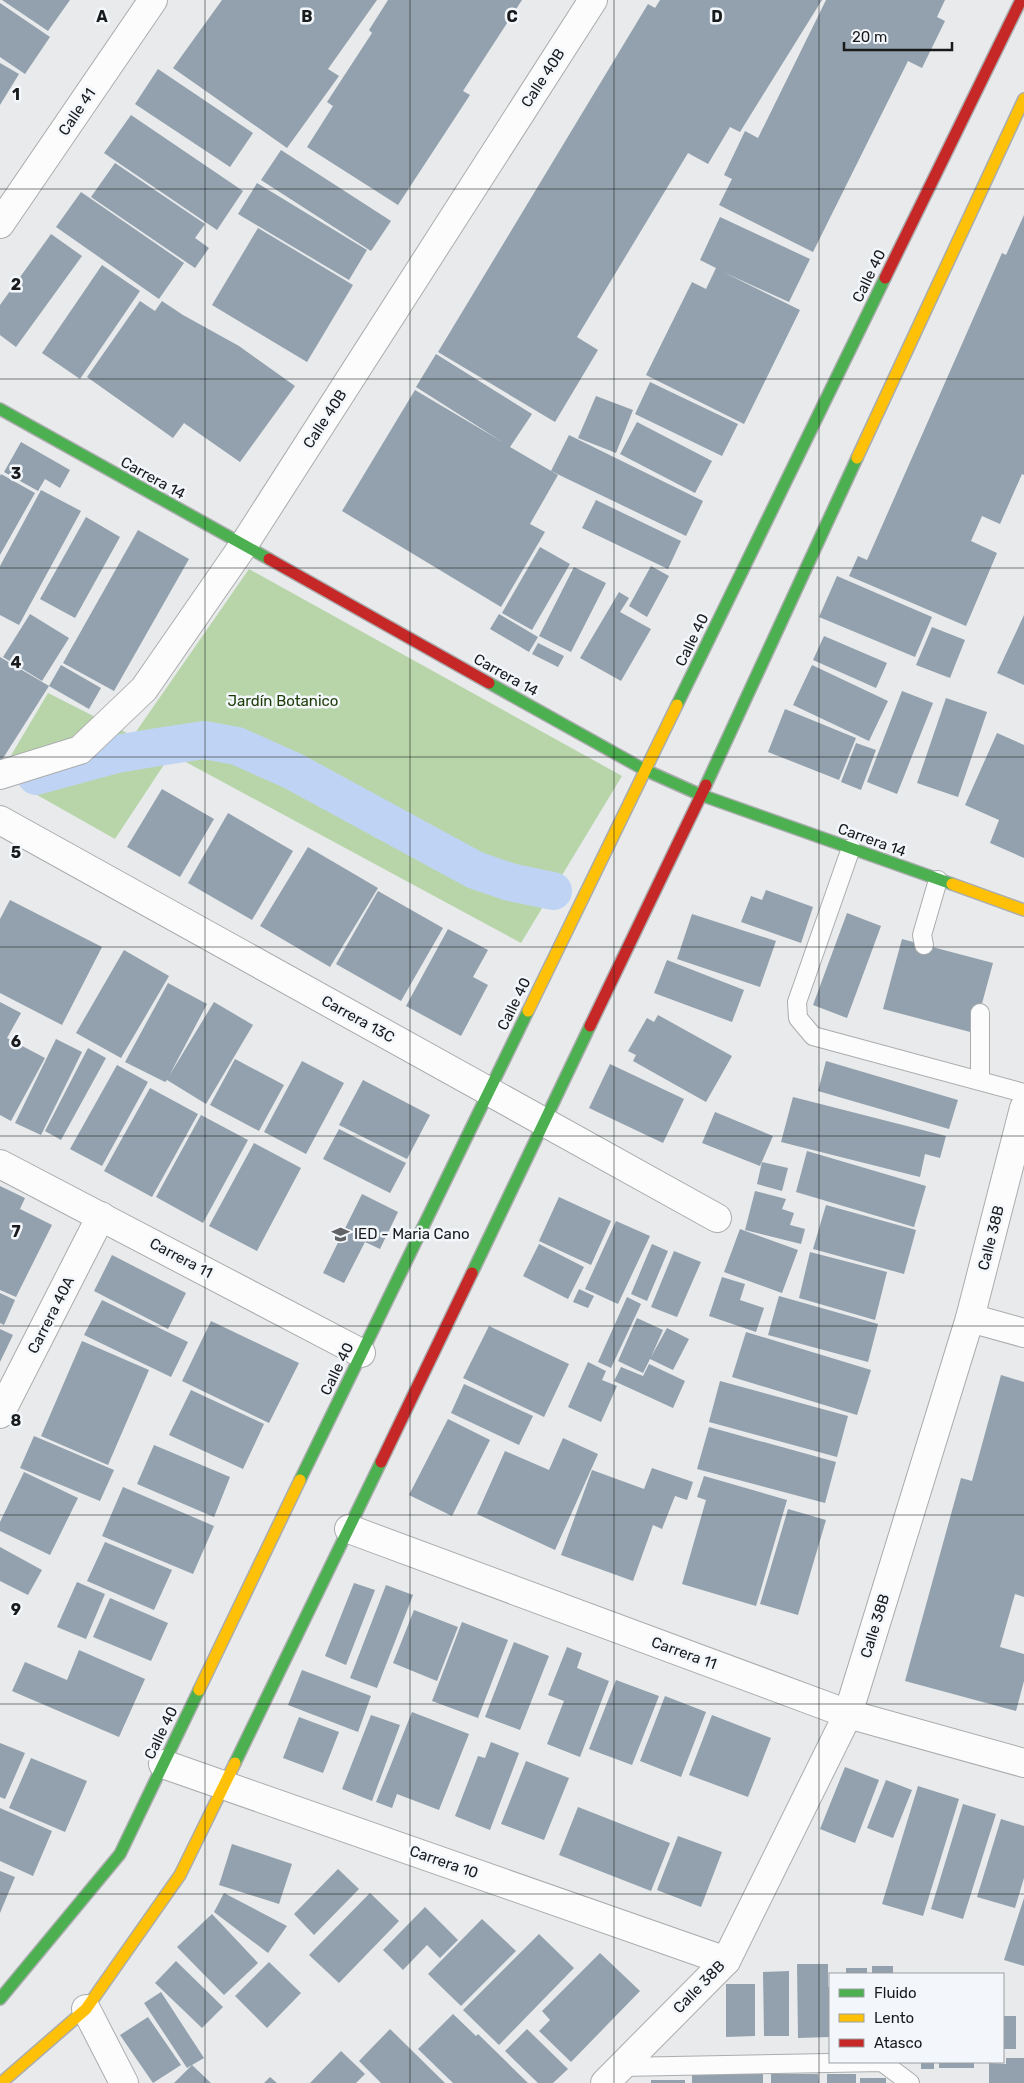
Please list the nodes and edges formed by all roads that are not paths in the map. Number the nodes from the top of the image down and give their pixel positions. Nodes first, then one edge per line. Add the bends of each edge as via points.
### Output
1 (153, 0) edge
2 (593, 0) edge
3 (1021, 0) edge
4 (1024, 99) edge
5 (0, 224) edge
6 (0, 409) edge
7 (243, 546) junction
8 (645, 770) junction
9 (0, 775) edge
10 (701, 795) junction
11 (2, 827) edge
12 (851, 848) junction
13 (938, 880) junction
14 (1024, 910) edge
15 (924, 945) dead end
16 (980, 1013) dead end
17 (980, 1080) junction
18 (488, 1091) junction
19 (1024, 1092) edge
20 (1024, 1108) edge
21 (544, 1123) junction
22 (0, 1164) edge
23 (101, 1216) junction
24 (717, 1218) dead end
25 (970, 1318) junction
26 (1024, 1333) edge
27 (361, 1353) junction
28 (0, 1414) edge
29 (349, 1529) junction
30 (848, 1714) junction
31 (1024, 1763) edge
32 (163, 1764) junction
33 (224, 1785) junction
34 (726, 1961) junction
35 (0, 1999) edge
36 (86, 2009) junction
37 (861, 2063) edge
38 (883, 2063) edge
39 (613, 2075) edge
40 (1, 2083) edge
41 (124, 2083) edge
42 (910, 2083) edge

1 - 5 street, Calle 41
2 - 7 street, Calle 40B
3 - 8 street, Calle 40
4 - 10 street
6 - 7 street, Carrera 14
7 - 8 street, Carrera 14
7 - 9 street, Calle 40B via 144,689 80,750
8 - 10 street, Carrera 14
8 - 18 street, Calle 40
10 - 12 street, Carrera 14
10 - 21 street
11 - 18 street, Carrera 13C
12 - 13 street, Carrera 14
12 - 17 lane via 797,1002 798,1018 813,1036
13 - 14 street, Carrera 14
13 - 15 lane via 922,936
16 - 17 lane
17 - 19 lane
18 - 21 street, Carrera 13C
18 - 27 street, Calle 40
20 - 25 street, Calle 38B
21 - 24 street, Carrera 13C
21 - 29 street
22 - 23 street, Carrera 11
23 - 27 street, Carrera 11
23 - 28 street, Carrera 40A
25 - 26 street
25 - 30 street, Calle 38B
27 - 32 street, Calle 40
29 - 30 street, Carrera 11
29 - 33 street
30 - 31 street, Carrera 11
30 - 34 street, Calle 38B
32 - 33 street, Carrera 10
32 - 35 street, Calle 40 via 120,1854
33 - 34 street, Carrera 10
33 - 36 street via 180,1875
34 - 39 street, Calle 38B
36 - 40 street
36 - 41 street
37 - 39 lane
38 - 42 lane

